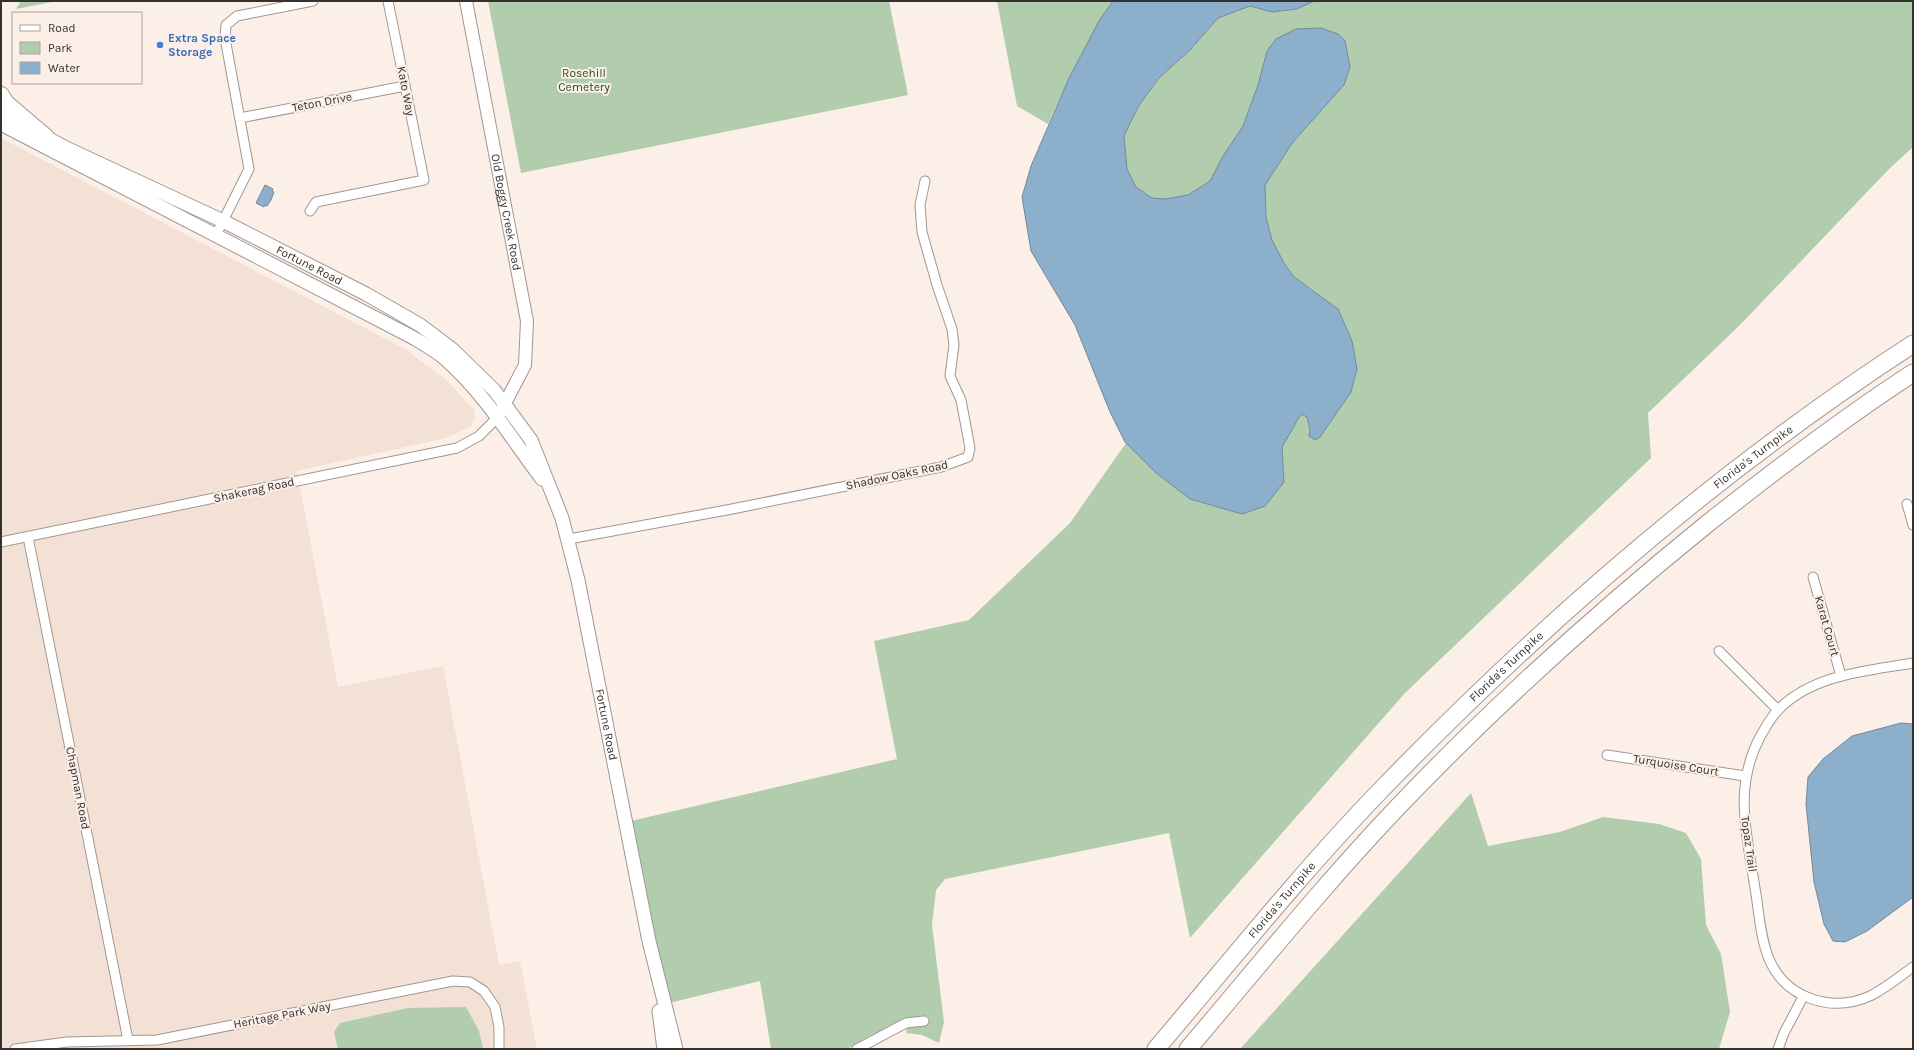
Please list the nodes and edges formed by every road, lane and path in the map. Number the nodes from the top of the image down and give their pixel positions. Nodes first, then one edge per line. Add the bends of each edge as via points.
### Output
1 (313, 1) edge
2 (388, 1) edge
3 (466, 1) edge
4 (405, 86) junction
5 (1, 95) edge
6 (1, 112) edge
7 (240, 118) junction
8 (1, 124) edge
9 (46, 137) junction
10 (925, 181) dead end
11 (310, 211) dead end
12 (223, 221) junction
13 (216, 235) junction
14 (1913, 344) edge
15 (1913, 373) edge
16 (505, 404) junction
17 (497, 418) junction
18 (552, 494) junction
19 (1907, 504) dead end
20 (1913, 525) edge
21 (28, 536) junction
22 (569, 539) junction
23 (1, 542) edge
24 (1813, 577) dead end
25 (1719, 651) dead end
26 (1913, 663) edge
27 (1841, 676) junction
28 (1778, 710) junction
29 (1607, 755) dead end
30 (1745, 776) junction
31 (652, 957) junction
32 (1913, 967) edge
33 (1803, 997) junction
34 (924, 1021) dead end
35 (128, 1040) junction
36 (15, 1049) edge
37 (499, 1049) edge
38 (664, 1049) edge
39 (676, 1049) edge
40 (856, 1049) edge
41 (1156, 1049) edge
42 (1188, 1049) edge
43 (1778, 1049) edge

1 - 7 street via 237,16 226,25 225,38
2 - 4 street, Kato Way
3 - 16 street, Old Boggy Creek Road via 527,321 525,365
4 - 7 street, Teton Drive
4 - 11 street, Kato Way via 424,180 316,202
5 - 9 highway via 6,103
6 - 9 main road, Fortune Road
7 - 12 street via 249,169
8 - 13 main road, Fortune Road
9 - 12 main road, Fortune Road
10 - 22 street, Shadow Oaks Road via 920,205 922,232 952,329 954,345 950,376 960,400 970,448 968,457 941,467
12 - 13 street
12 - 16 main road, Fortune Road via 366,294 420,325 453,350
13 - 17 main road, Fortune Road via 412,337 442,357
14 - 41 highway, Florida's Turnpike via 1800,422 1722,481 1573,604 1504,667 1376,794
15 - 42 highway, Florida's Turnpike via 1815,441 1731,505 1601,612 1521,685 1394,811
16 - 17 street, Old Boggy Creek Road
16 - 18 main road, Fortune Road via 531,440
17 - 18 main road, Fortune Road
17 - 21 street, Shakerag Road via 479,436 457,448
18 - 22 main road, Fortune Road
19 - 20 street
21 - 23 street, Shakerag Road
21 - 35 street, Chapman Road
22 - 31 main road, Fortune Road
24 - 27 street, Karat Court
25 - 28 street
26 - 27 street, Topaz Trail
27 - 28 street, Topaz Trail via 1806,689
28 - 30 street, Topaz Trail via 1757,743
29 - 30 street, Turquoise Court
30 - 33 street, Topaz Trail via 1745,823 1765,948 1773,969
31 - 38 main road, Fortune Road
31 - 39 main road, Fortune Road
32 - 33 street, Topaz Trail via 1879,991 1852,1002 1832,1003
33 - 43 street
34 - 40 street via 906,1023
35 - 36 street, Heritage Park Way via 68,1042
35 - 37 street, Heritage Park Way via 158,1040 453,981 470,982 484,991 495,1007 499,1027

